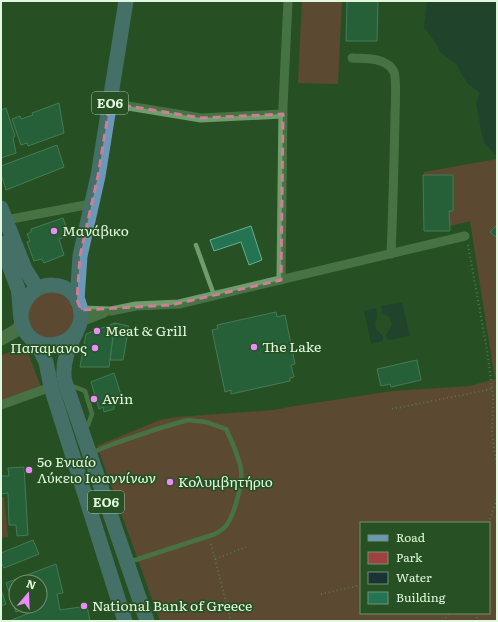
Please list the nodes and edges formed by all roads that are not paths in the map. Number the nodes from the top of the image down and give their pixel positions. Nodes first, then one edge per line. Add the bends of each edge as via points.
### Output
1 (126, 1) edge
2 (288, 1) edge
3 (352, 58) dead end
4 (110, 103) junction
5 (283, 114) junction
6 (91, 204) junction
7 (3, 214) edge
8 (465, 236) road end
9 (1, 243) edge
10 (196, 245) dead end
11 (391, 254) junction
12 (80, 256) junction
13 (281, 280) junction
14 (54, 285) junction
15 (37, 288) junction
16 (214, 296) junction
17 (79, 316) junction
18 (21, 318) junction
19 (31, 338) junction
20 (1, 339) edge
21 (75, 387) dead end
22 (52, 388) junction
23 (1, 405) edge
24 (88, 425) dead end
25 (90, 454) junction
26 (127, 563) junction
27 (126, 621) edge
28 (148, 621) edge

1 - 4 main road, ΕΟ6
2 - 5 street
3 - 11 street via 384,62 395,76
4 - 5 street via 201,118
4 - 6 main road, ΕΟ6
5 - 13 street
6 - 7 street
6 - 12 main road, ΕΟ6
7 - 15 main road via 24,269
8 - 11 street
9 - 18 main road via 18,289
10 - 16 lane
11 - 13 street
12 - 14 main road, ΕΟ6 via 66,278
12 - 17 main road, ΕΟ6
13 - 16 street
14 - 15 main road, ΕΟ6
14 - 17 main road via 67,290
15 - 18 main road via 25,299
16 - 17 street via 171,305 136,306
17 - 19 main road via 68,340 50,345
17 - 25 main road, ΕΟ6 via 67,355 64,376
18 - 19 main road, ΕΟ6
18 - 20 main road via 16,330
19 - 22 main road, ΕΟ6 via 46,362
21 - 24 lane via 85,391 92,414
22 - 23 street
22 - 27 main road, ΕΟ6
25 - 26 main road, ΕΟ6
25 - 26 lane via 188,420 206,422 226,429 238,458 241,479 231,517 226,526 215,534
26 - 28 main road, ΕΟ6

